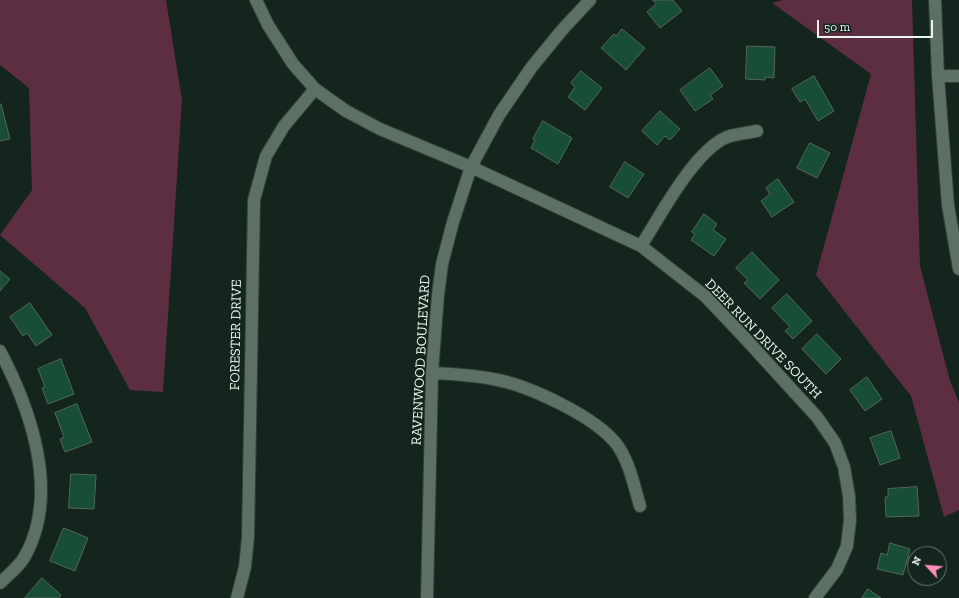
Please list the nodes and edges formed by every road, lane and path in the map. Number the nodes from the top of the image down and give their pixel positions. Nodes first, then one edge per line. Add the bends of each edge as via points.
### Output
1 (256, 0) edge
2 (590, 0) edge
3 (935, 0) edge
4 (938, 76) junction
5 (959, 76) edge
6 (315, 89) junction
7 (757, 131) dead end
8 (471, 168) junction
9 (641, 246) junction
10 (959, 269) edge
11 (0, 351) edge
12 (432, 373) junction
13 (640, 506) dead end
14 (0, 583) edge
15 (237, 598) edge
16 (427, 598) edge
17 (815, 598) edge

1 - 6 street, DEER RUN DRIVE SOUTH via 268,25 293,64
2 - 8 street, RAVENWOOD BOULEVARD via 531,68 499,115
3 - 4 street
4 - 5 street
4 - 10 street via 948,206
6 - 8 street, DEER RUN DRIVE SOUTH via 346,111 380,129
6 - 15 street, FORESTER DRIVE via 284,126 266,156 254,200 248,537 245,567
7 - 9 street via 727,137 708,150 694,164
8 - 9 street, DEER RUN DRIVE SOUTH
8 - 12 street, RAVENWOOD BOULEVARD via 442,264
9 - 17 street, DEER RUN DRIVE SOUTH via 705,296 817,417 835,443 844,467 850,496 847,546 837,569
11 - 14 street via 14,377 25,409 37,454 42,493 40,516 24,558
12 - 13 street via 495,379 526,389 593,422 618,446 629,467
12 - 16 street, RAVENWOOD BOULEVARD

